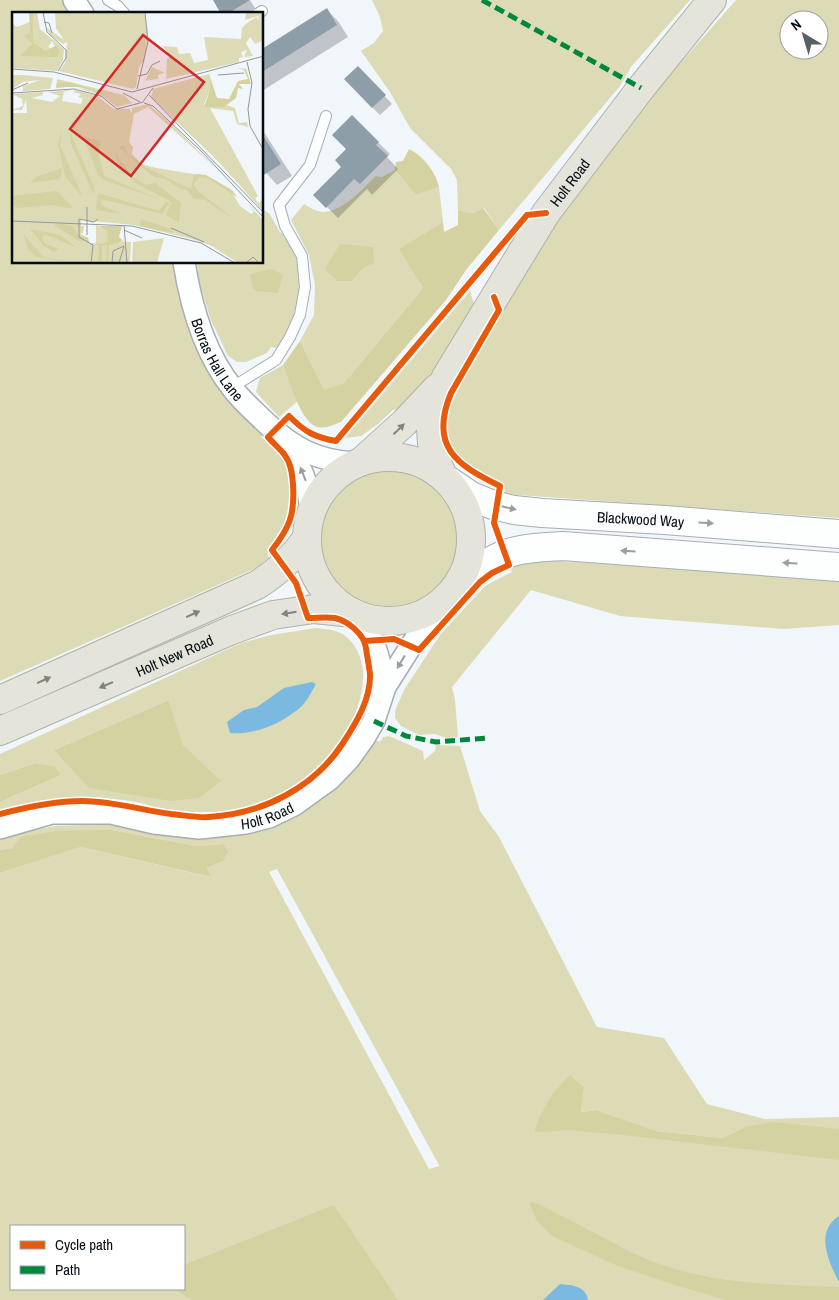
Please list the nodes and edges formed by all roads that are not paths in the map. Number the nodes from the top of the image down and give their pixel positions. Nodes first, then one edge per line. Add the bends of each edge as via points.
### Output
1 (108, 0) edge
2 (712, 0) edge
3 (123, 12) edge
4 (326, 116) dead end
5 (184, 264) edge
6 (446, 377) junction
7 (231, 388) junction
8 (283, 438) junction
9 (359, 462) junction
10 (446, 479) junction
11 (308, 526) junction
12 (839, 534) edge
13 (839, 566) edge
14 (460, 580) junction
15 (435, 608) junction
16 (357, 615) junction
17 (386, 687) junction
18 (0, 700) edge
19 (0, 731) edge
20 (0, 828) edge

1 - 3 lane
2 - 6 highway, Holt Road via 546,213
4 - 7 lane via 310,165 279,205 285,226 302,256 305,287 300,315 276,360
5 - 7 street, Borras Hall Lane via 197,320 211,354
9 -> 6 highway, Holt Road via 404,423
6 - 10 highway, Holt Road via 435,403 431,428 435,456
7 - 8 street, Borras Hall Lane
8 - 9 street, Borras Hall Lane via 316,457
11 -> 8 street, Borras Hall Lane via 310,499 304,477
9 - 10 highway via 398,456 430,467
9 - 11 highway via 339,473 322,490
10 -> 12 street, Blackwood Way via 471,496 514,510 542,514
10 - 14 highway via 462,499 472,534 470,557
11 - 16 highway via 310,562 319,583 335,601
18 -> 11 highway, Holt New Road via 273,576 287,563
13 -> 14 street via 563,546 510,552
14 - 15 highway
15 - 16 highway via 409,619 391,621
15 -> 17 street, Holt Road
16 - 17 street via 374,640
16 -> 19 highway, Holt New Road via 314,609 273,615
17 - 20 street, Holt Road via 374,721 349,759 330,779 294,805 269,817 200,828 154,823 111,813 52,813

